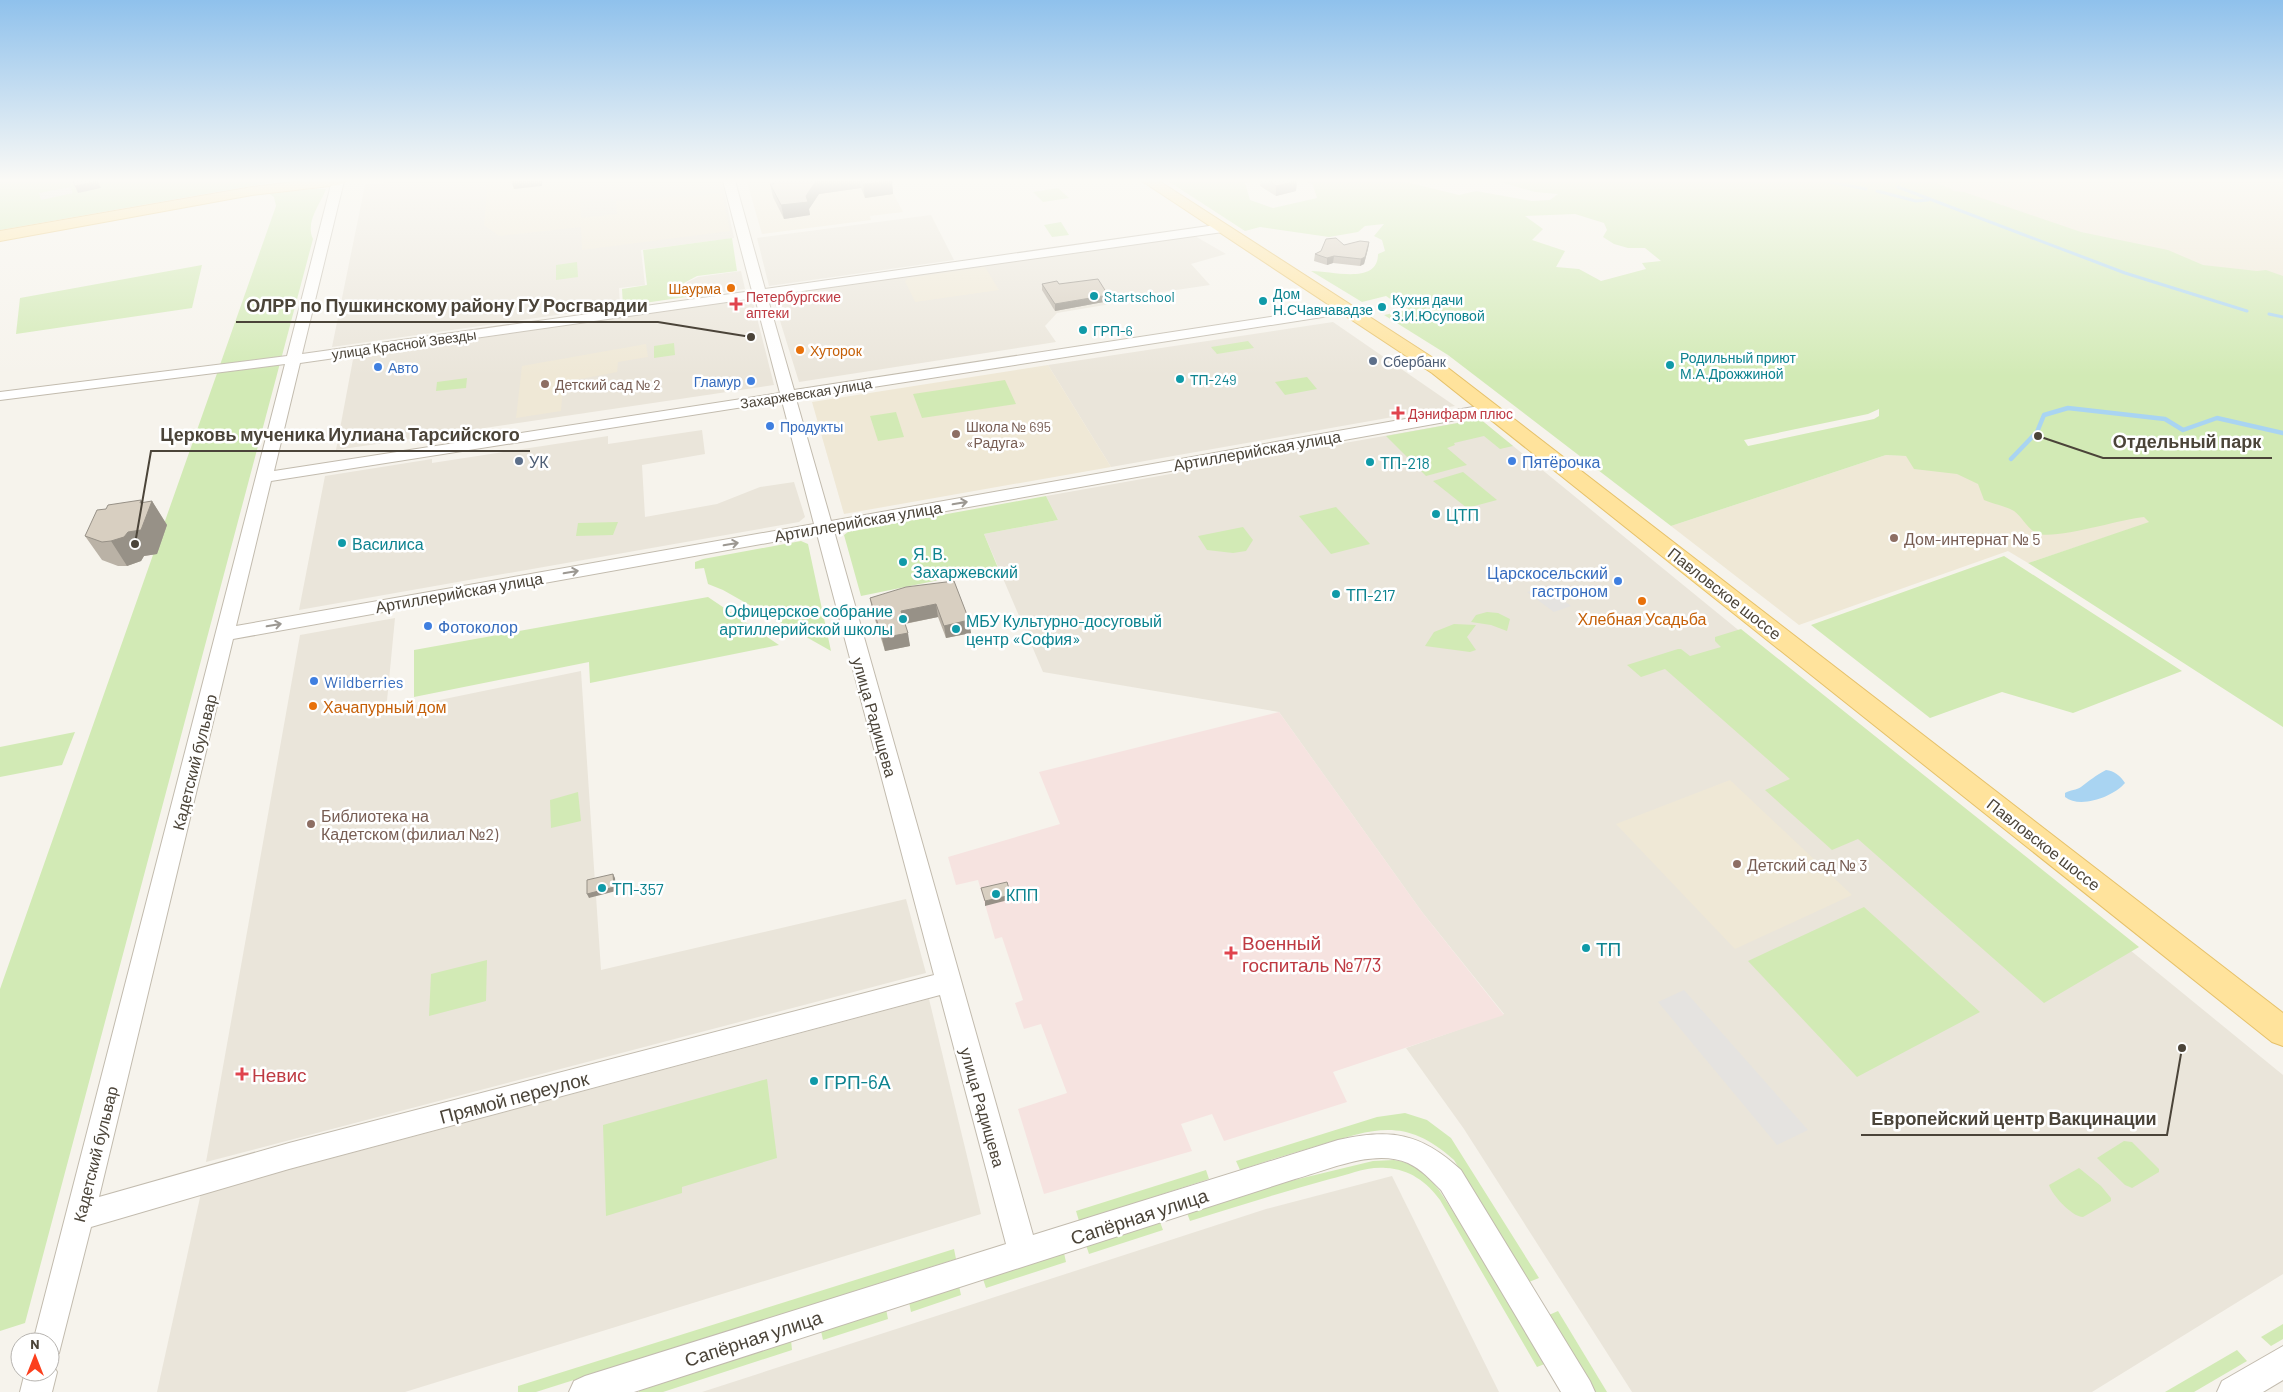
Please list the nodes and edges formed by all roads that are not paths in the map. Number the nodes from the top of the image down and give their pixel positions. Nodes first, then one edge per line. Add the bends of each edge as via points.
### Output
1 (322, 246) edge
2 (746, 246) edge
3 (1097, 246) edge
4 (1251, 246) edge
5 (759, 294) junction
6 (1348, 309) junction
7 (294, 358) junction
8 (0, 396) edge
9 (788, 396) junction
10 (1490, 409) junction
11 (265, 477) junction
12 (824, 527) junction
13 (226, 634) junction
14 (948, 982) junction
15 (2283, 1032) edge
16 (80, 1216) junction
17 (1023, 1253) junction
18 (51, 1332) edge
19 (2283, 1362) edge
20 (624, 1386) edge
21 (585, 1392) edge
22 (1579, 1392) edge
23 (2232, 1392) edge

1 - 7 street, Кадетский бульвар
2 - 5 street, улица Радищева
3 - 5 street, улица Красной Звезды
4 - 6 main road, Павловское шоссе
5 - 7 street, улица Красной Звезды
5 - 9 street, улица Радищева
6 - 9 street, Захаржевская улица
6 - 10 main road, Павловское шоссе via 1438,369
7 - 8 street, улица Красной Звезды
7 - 11 street, Кадетский бульвар
9 - 11 street, Захаржевская улица
9 - 12 street, улица Радищева
12 -> 10 street, Артиллерийская улица
10 - 15 main road, Павловское шоссе
11 - 13 street, Кадетский бульвар
13 -> 12 street, Артиллерийская улица
12 - 14 street, улица Радищева
13 - 16 street, Кадетский бульвар
14 - 16 street, Прямой переулок via 289,1156
14 - 17 street, улица Радищева
16 - 18 street, Кадетский бульвар
17 - 20 street, Сапёрная улица
17 - 22 street, Сапёрная улица via 1295,1166 1367,1147 1387,1145 1406,1148 1430,1161 1451,1180
19 - 23 street
20 - 21 street, Сапёрная улица

